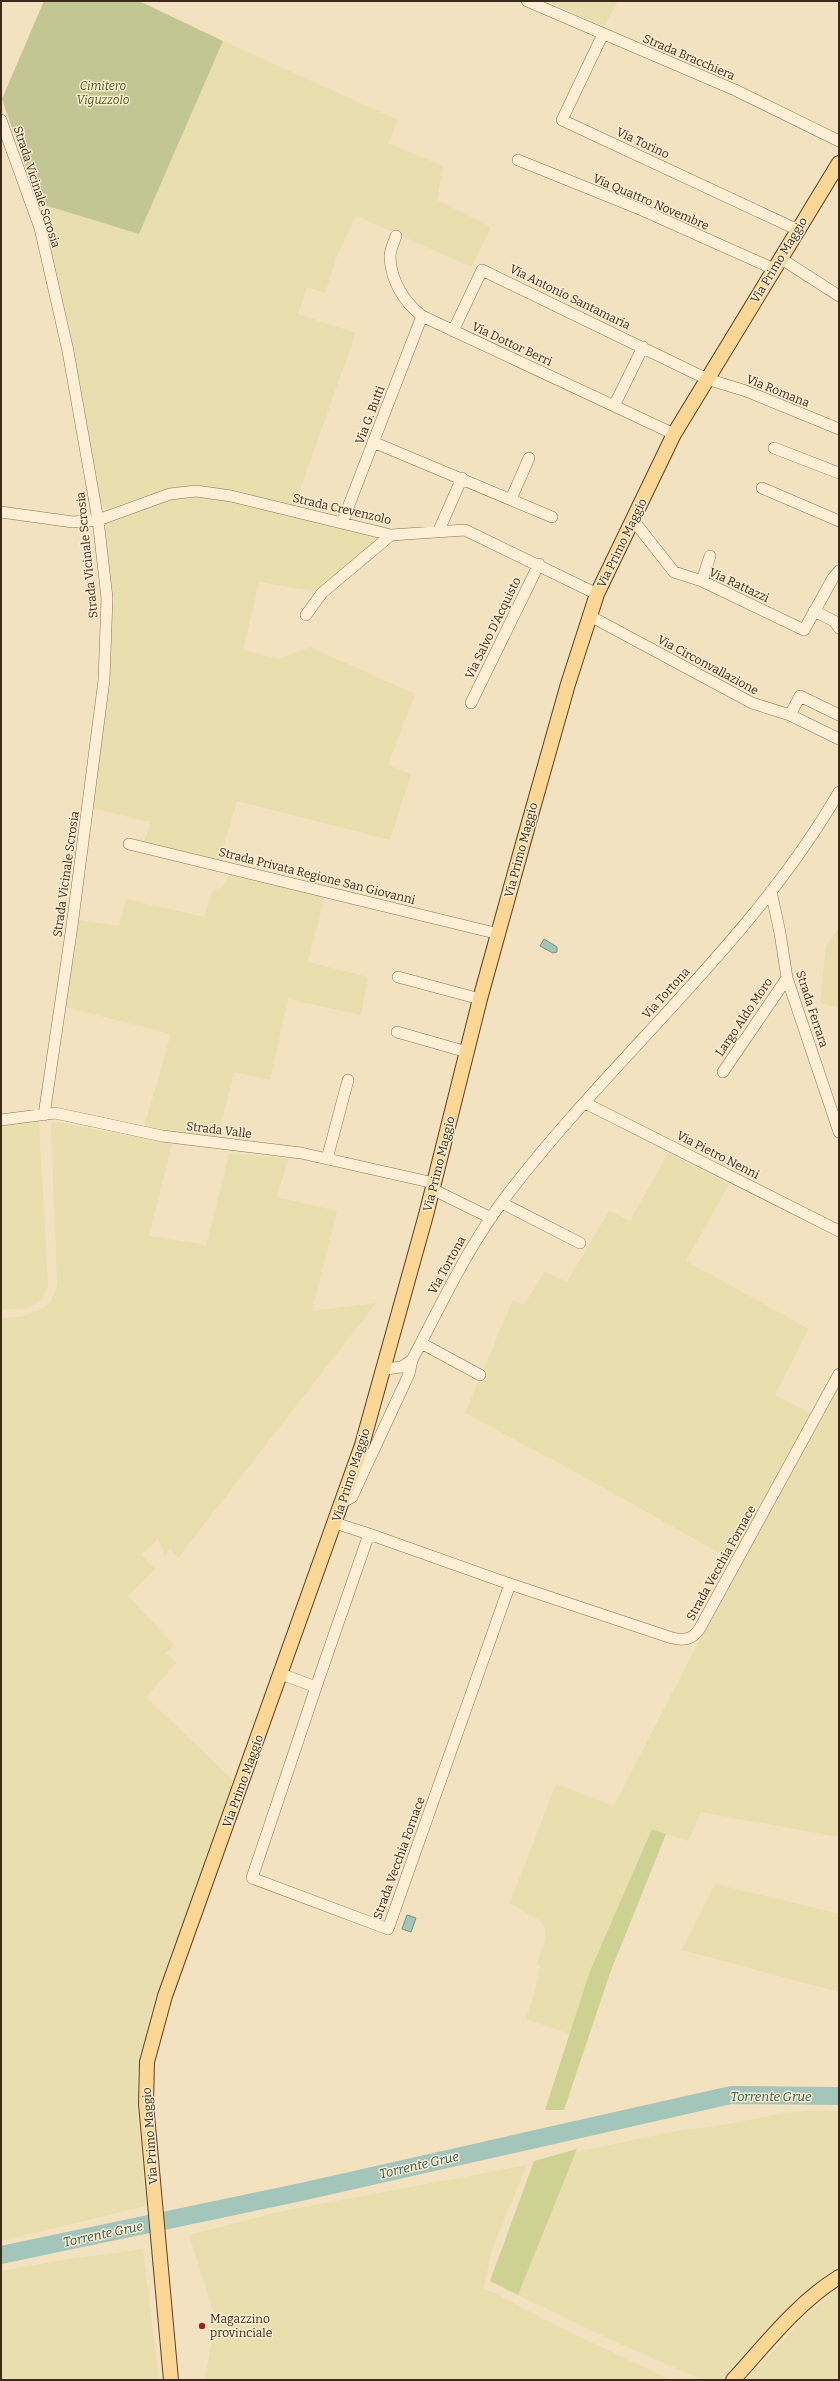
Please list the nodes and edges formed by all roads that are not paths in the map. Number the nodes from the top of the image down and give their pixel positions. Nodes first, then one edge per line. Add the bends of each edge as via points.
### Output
1 (527, 1) edge
2 (603, 34) junction
3 (1, 120) edge
4 (839, 141) edge
5 (518, 160) dead end
6 (839, 163) edge
7 (798, 230) junction
8 (396, 236) dead end
9 (777, 263) junction
10 (839, 296) edge
11 (422, 316) junction
12 (453, 330) junction
13 (643, 347) junction
14 (707, 379) junction
15 (614, 406) junction
16 (839, 429) edge
17 (674, 434) junction
18 (373, 442) junction
19 (774, 448) dead end
20 (529, 458) dead end
21 (839, 473) edge
22 (462, 478) junction
23 (762, 488) dead end
24 (510, 499) junction
25 (1, 512) edge
26 (552, 517) dead end
27 (98, 520) junction
28 (633, 520) junction
29 (839, 521) edge
30 (342, 523) junction
31 (439, 530) junction
32 (391, 535) junction
33 (710, 556) dead end
34 (539, 564) junction
35 (839, 571) edge
36 (702, 581) junction
37 (597, 594) junction
38 (814, 611) junction
39 (306, 615) dead end
40 (590, 616) junction
41 (839, 628) edge
42 (471, 703) dead end
43 (839, 715) edge
44 (790, 716) junction
45 (839, 739) edge
46 (839, 792) edge
47 (129, 844) dead end
48 (771, 891) junction
49 (499, 934) junction
50 (398, 977) dead end
51 (787, 978) junction
52 (480, 999) junction
53 (397, 1032) dead end
54 (467, 1052) junction
55 (723, 1072) dead end
56 (348, 1080) dead end
57 (585, 1103) junction
58 (44, 1115) junction
59 (1, 1120) edge
60 (839, 1132) edge
61 (327, 1159) junction
62 (433, 1186) junction
63 (502, 1202) junction
64 (491, 1218) junction
65 (839, 1231) edge
66 (580, 1243) dead end
67 (421, 1343) junction
68 (412, 1360) junction
69 (385, 1369) junction
70 (839, 1374) edge
71 (480, 1375) dead end
72 (343, 1502) junction
73 (335, 1523) junction
74 (369, 1534) junction
75 (510, 1584) junction
76 (281, 1674) junction
77 (316, 1686) junction
78 (839, 2277) edge
79 (170, 2380) edge
80 (733, 2380) edge

1 - 2 street, Strada Bracchiera
2 - 4 street, Strada Bracchiera via 735,90
2 - 7 street, Via Torino via 562,120
3 - 27 street, Strada Vicinale Scrosia via 40,228 68,351
5 - 9 street, Via Quattro Novembre
6 - 7 main road, Via Primo Maggio
7 - 9 main road, Via Primo Maggio
8 - 11 street, Via Dottor Berri via 390,256 393,274 408,305
9 - 10 street, Via Quattro Novembre
9 - 14 main road, Via Primo Maggio
11 - 12 street, Via Dottor Berri
11 - 18 street, Via G. Butti
12 - 13 street, Via Antonio Santamaria via 482,270
12 - 15 street, Via Dottor Berri
13 - 14 street, Via Antonio Santamaria
13 - 15 street
14 - 16 street, Via Romana via 746,391
14 - 17 main road, Via Primo Maggio
15 - 17 street, Via Dottor Berri
17 - 28 main road, Via Primo Maggio
18 - 22 street
18 - 30 street, Via G. Butti
19 - 21 street
20 - 24 street
22 - 24 street
22 - 31 street
23 - 29 street
24 - 26 street
25 - 27 street, Strada Crevenzolo via 73,522
27 - 30 street, Strada Crevenzolo via 170,494 196,491 231,496
27 - 58 street, Strada Vicinale Scrosia via 107,598 104,680
28 - 36 street, Via Rattazzi via 674,572
28 - 37 main road, Via Primo Maggio
30 - 32 street, Strada Crevenzolo
31 - 32 street, Strada Crevenzolo
31 - 34 street, Strada Crevenzolo via 465,530
32 - 39 street via 322,593
33 - 36 street
34 - 37 street, Strada Crevenzolo
34 - 42 street, Via Salvo D'Acquisto
35 - 38 street
36 - 38 street, Via Rattazzi via 804,630
37 - 40 main road, Via Primo Maggio
38 - 41 street via 834,621
40 - 44 street, Via Circonvallazione via 752,703
40 - 49 main road, Via Primo Maggio via 568,684
43 - 44 street via 800,696
44 - 45 street, Via Circonvallazione
46 - 48 street, Via Tortona
47 - 49 street, Strada Privata Regione San Giovanni
48 - 51 street, Strada Ferrara
48 - 57 street, Via Tortona via 731,940
49 - 52 main road, Via Primo Maggio
50 - 52 street
51 - 55 street, Largo Aldo Moro
51 - 60 street, Strada Ferrara
52 - 54 main road, Via Primo Maggio
53 - 54 street
54 - 62 main road, Via Primo Maggio
56 - 61 street
57 - 63 street, Via Tortona
57 - 65 street, Via Pietro Nenni
58 - 59 street, Strada Valle
58 - 61 street, Strada Valle via 55,1113 162,1136 301,1153
61 - 62 street, Strada Valle
62 - 64 street, Strada Valle
62 - 69 main road, Via Primo Maggio
63 - 64 street, Via Tortona
63 - 66 street
64 - 67 street, Via Tortona via 477,1236
67 - 68 street, Via Tortona
67 - 71 street
68 - 69 street via 402,1367
68 - 72 street, Via Tortona via 409,1374 365,1472 352,1497
69 - 72 main road, Via Primo Maggio
70 - 75 street, Strada Vecchia Fornace via 700,1628 690,1638 672,1638
72 - 73 main road, Via Primo Maggio
73 - 74 street
73 - 76 main road, Via Primo Maggio
74 - 75 street, Strada Vecchia Fornace
74 - 77 street, Strada Vecchia Fornace
75 - 77 street, Strada Vecchia Fornace via 388,1929 252,1878
76 - 77 street
76 - 79 main road, Via Primo Maggio via 165,1996 147,2062 146,2104
78 - 80 main road via 824,2286 794,2315

